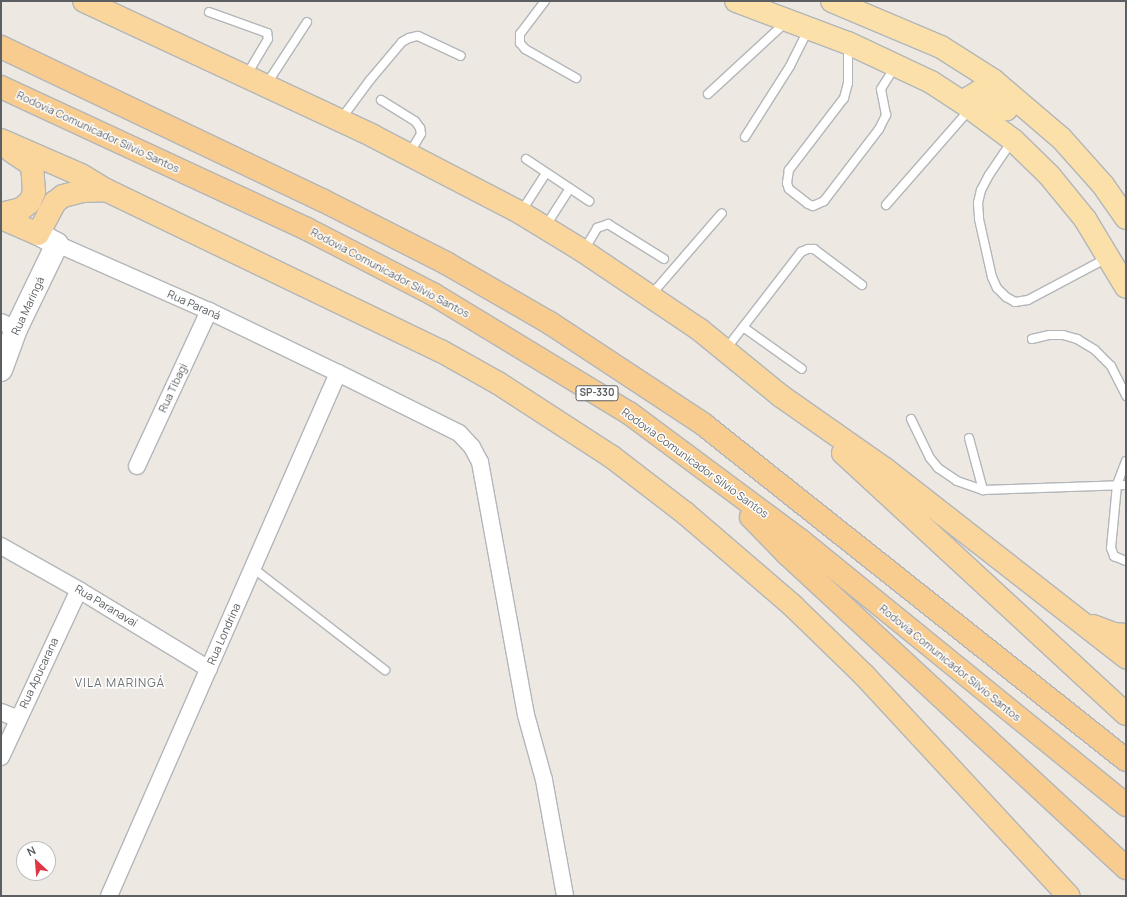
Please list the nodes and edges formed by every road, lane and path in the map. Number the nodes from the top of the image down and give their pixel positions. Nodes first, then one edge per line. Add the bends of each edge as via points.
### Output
1 (84, 1) edge
2 (545, 1) edge
3 (736, 1) edge
4 (832, 1) edge
5 (209, 12) dead end
6 (787, 20) junction
7 (307, 22) dead end
8 (816, 31) junction
9 (848, 43) junction
10 (1, 47) edge
11 (941, 47) junction
12 (461, 56) dead end
13 (896, 65) junction
14 (246, 76) junction
15 (576, 78) dead end
16 (266, 85) junction
17 (1, 87) edge
18 (708, 94) dead end
19 (381, 100) dead end
20 (967, 105) junction
21 (340, 120) junction
22 (745, 137) dead end
23 (1, 140) edge
24 (1013, 140) junction
25 (1, 144) edge
26 (409, 154) junction
27 (526, 159) dead end
28 (32, 166) junction
29 (546, 173) junction
30 (1104, 185) junction
31 (570, 188) junction
32 (106, 190) junction
33 (590, 201) dead end
34 (55, 202) junction
35 (886, 205) dead end
36 (520, 213) junction
37 (722, 213) dead end
38 (1, 214) edge
39 (1, 218) edge
40 (1126, 218) edge
41 (545, 227) junction
42 (38, 234) junction
43 (57, 244) junction
44 (583, 251) junction
45 (1109, 257) junction
46 (664, 259) dead end
47 (862, 285) dead end
48 (1126, 287) edge
49 (650, 296) junction
50 (209, 311) junction
51 (8, 326) edge
52 (743, 327) junction
53 (1032, 339) dead end
54 (726, 349) junction
55 (802, 369) dead end
56 (1, 370) edge
57 (338, 373) junction
58 (781, 396) junction
59 (1126, 396) edge
60 (911, 419) dead end
61 (969, 438) dead end
62 (1126, 461) edge
63 (137, 466) dead end
64 (711, 474) junction
65 (1116, 485) junction
66 (1126, 485) edge
67 (983, 490) junction
68 (1, 546) edge
69 (1126, 561) edge
70 (253, 568) junction
71 (79, 590) junction
72 (1077, 620) junction
73 (1126, 635) edge
74 (1126, 656) edge
75 (209, 669) junction
76 (385, 670) dead end
77 (1, 712) edge
78 (1126, 714) edge
79 (18, 719) junction
80 (1, 757) edge
81 (1126, 760) edge
82 (1126, 805) edge
83 (1126, 868) edge
84 (109, 896) edge
85 (565, 896) edge
86 (1069, 896) edge

1 - 14 highway
2 - 15 lane via 520,34 520,43 525,49
3 - 6 main road
4 - 11 main road
5 - 14 lane via 267,33 268,39
6 - 8 main road
6 - 18 lane
7 - 16 lane
8 - 9 main road
8 - 11 main road via 837,18 849,15 931,54
8 - 22 lane via 790,66
9 - 13 main road
9 - 13 lane via 848,83 844,98 789,170 789,189 808,204 813,206 824,201 879,129 886,115 881,89
10 - 81 highway, SP-330 via 322,200 446,263 557,327 703,424
11 - 30 main road via 993,80 1034,113
12 - 21 lane via 418,36 409,38 370,80
13 - 20 main road
14 - 16 highway
16 - 21 highway
17 - 64 highway, Rodovia Comunicador Silvio Santos / SP-330 via 307,230 433,294 629,413
19 - 26 lane via 415,121 420,128 421,134
20 - 24 main road
20 - 30 main road via 976,92 984,92 1037,134 1077,177 1088,184
20 - 35 lane
21 - 26 highway
23 - 32 highway via 81,175
24 - 45 main road via 1053,180 1085,219
24 - 45 lane via 989,175 978,203 979,219 992,277 997,288 1015,302 1028,300
25 - 28 highway
26 - 36 highway
27 - 29 lane
28 - 34 highway via 52,179
28 - 38 highway via 34,192 30,202 21,209
29 - 31 lane
29 - 36 lane
30 - 40 main road
31 - 33 lane
31 - 41 lane
32 - 34 highway via 71,192
32 - 86 highway via 441,351 537,407 612,457 685,513 793,606 864,675
34 - 42 highway
36 - 41 highway
37 - 49 lane
39 - 42 highway, Rua Paraná
41 - 44 highway
42 - 43 main road, Rua Paraná
43 - 50 street, Rua Paraná
43 - 51 main road, Rua Maringá
44 - 46 lane via 597,228 608,224
44 - 49 highway
45 - 48 main road
47 - 52 lane via 814,249 808,249 801,252
49 - 54 highway
50 - 57 street, Rua Paraná
50 - 63 street, Rua Tibagi
51 - 56 main road, Rua Maringá
52 - 54 lane
52 - 55 lane
53 - 59 lane via 1050,334 1077,339 1095,350 1111,366
54 - 58 highway
57 - 70 street, Rua Londrina
57 - 85 street, Rua Paraná via 459,433 472,447 480,462 526,715 544,780
58 - 72 highway via 885,469
58 - 78 highway
60 - 67 lane via 930,458 938,468 952,478
61 - 67 lane
62 - 65 lane
64 - 82 highway, Rodovia Comunicador Silvio Santos / SP-330 via 800,540
64 - 83 highway via 787,554
65 - 66 lane
65 - 67 lane
65 - 69 lane via 1112,548 1114,556
68 - 71 street, Rua Paranavaí
70 - 75 street, Rua Londrina
70 - 76 lane
71 - 75 street, Rua Paranavaí
71 - 79 street, Rua Apucarana
72 - 73 highway via 1114,634
72 - 74 highway
75 - 84 street, Rua Londrina
77 - 79 street
79 - 80 street, Rua Apucarana

